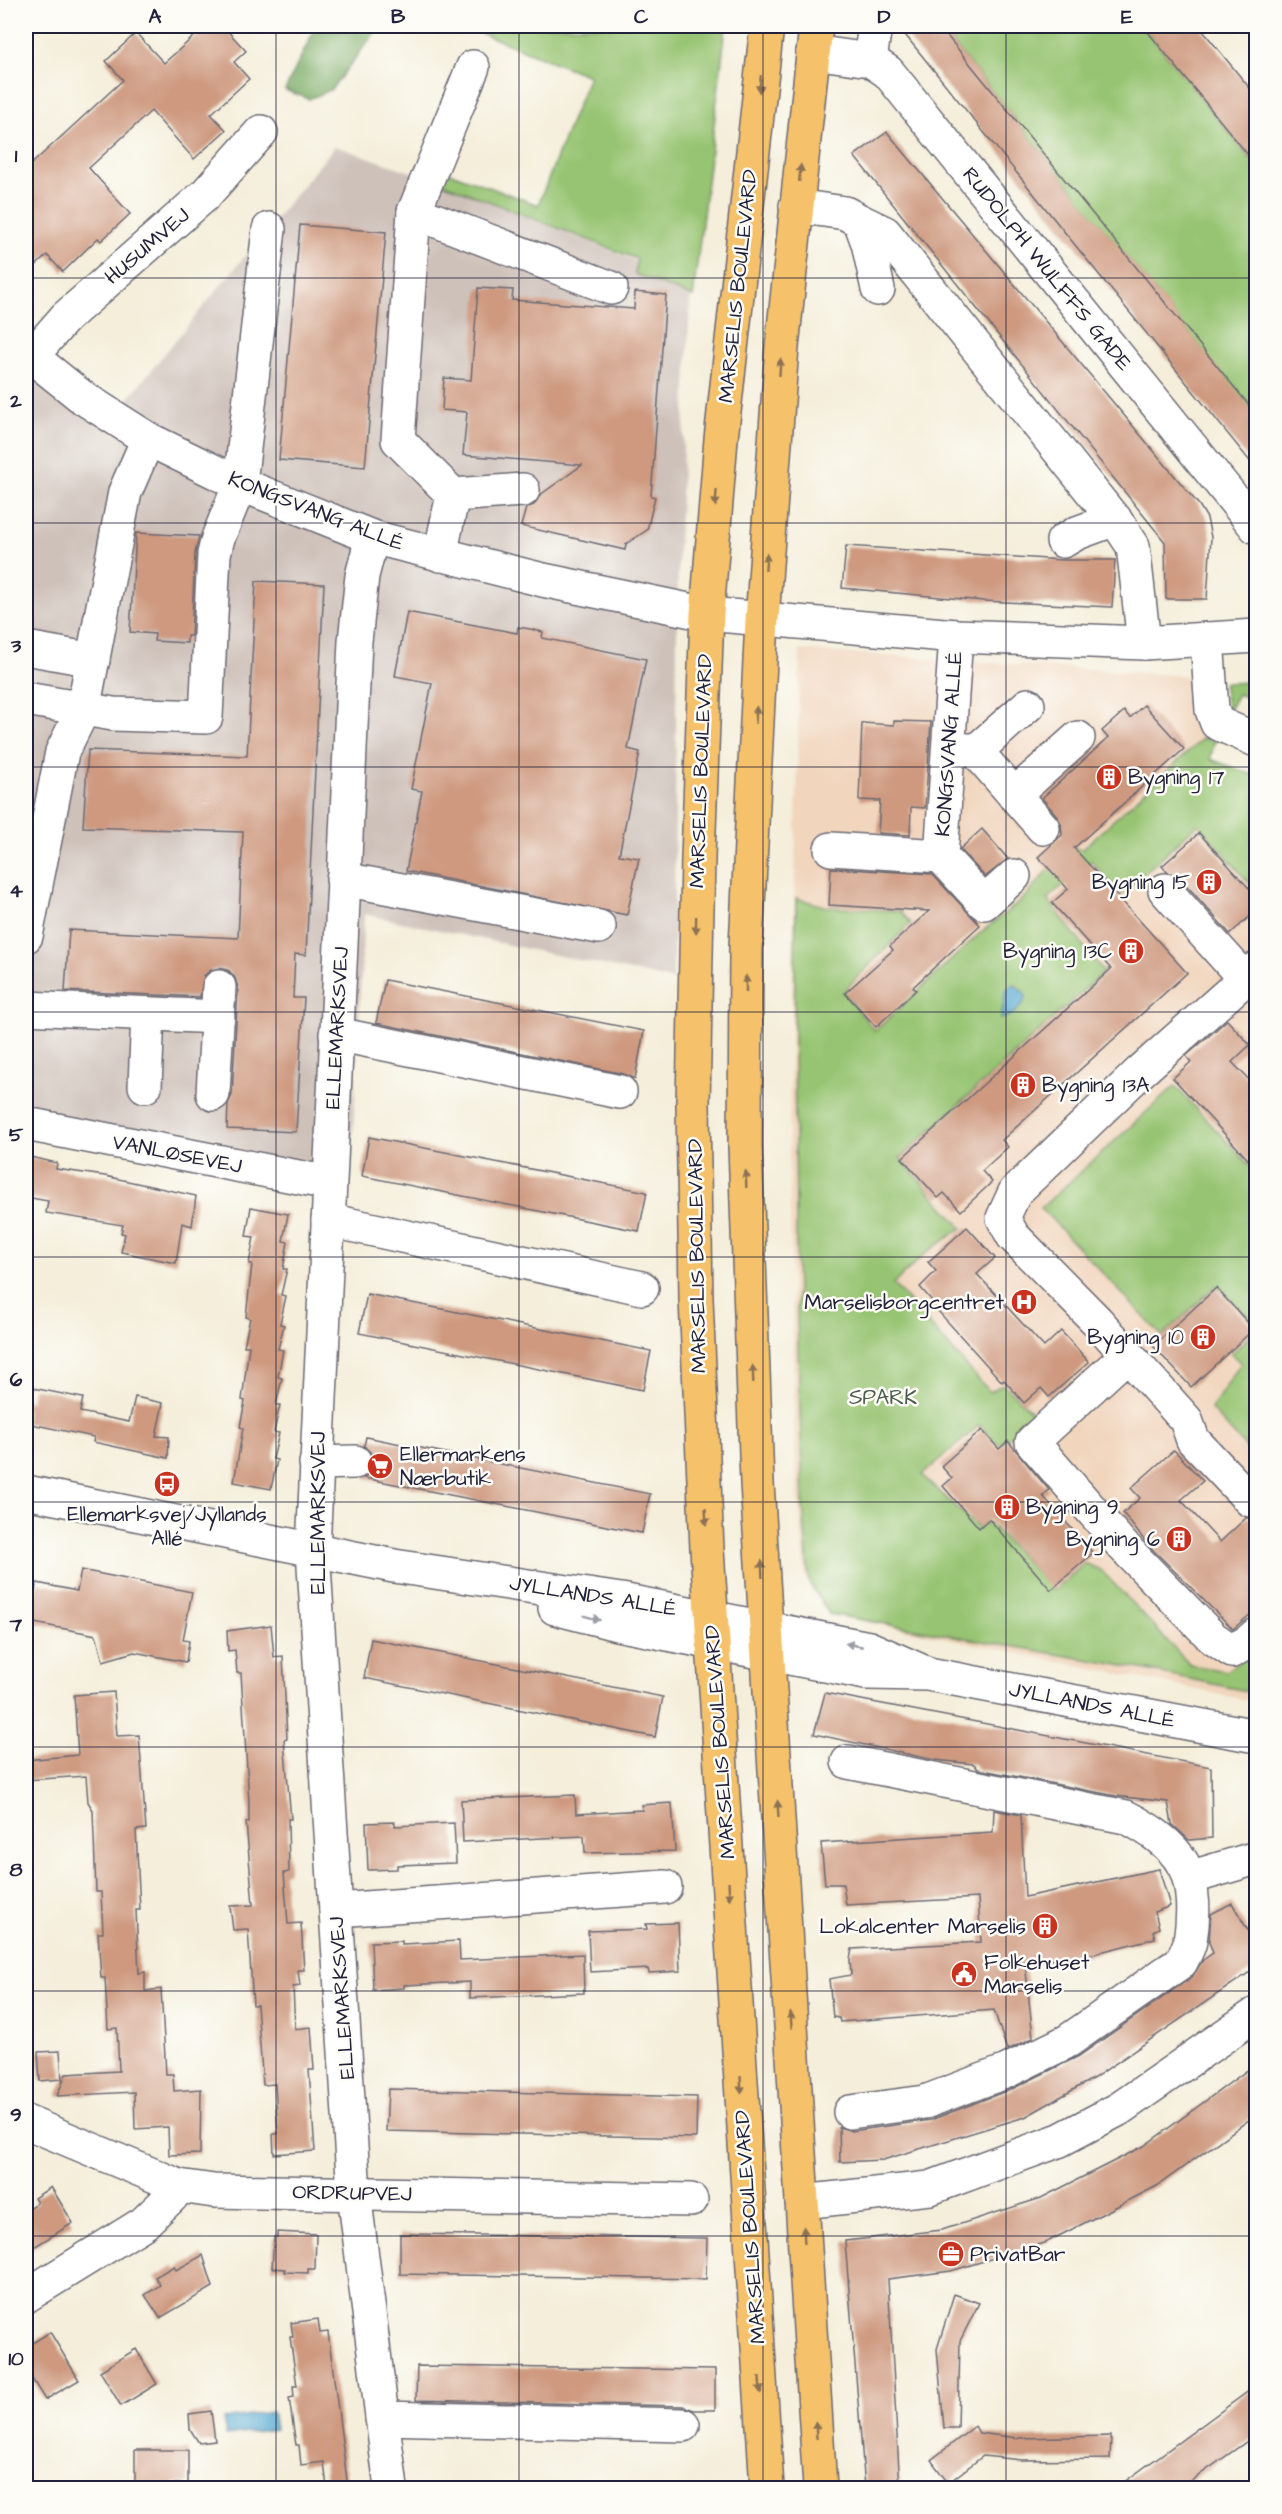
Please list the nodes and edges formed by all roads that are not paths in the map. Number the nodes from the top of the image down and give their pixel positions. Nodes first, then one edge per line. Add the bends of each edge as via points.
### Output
1 (767, 26) edge
2 (875, 26) edge
3 (815, 39) edge
4 (870, 60) junction
5 (473, 66) dead end
6 (261, 132) dead end
7 (796, 206) junction
8 (414, 212) junction
9 (860, 221) junction
10 (270, 229) dead end
11 (611, 288) dead end
12 (878, 289) dead end
13 (28, 355) edge
14 (148, 439) junction
15 (240, 484) junction
16 (522, 490) dead end
17 (453, 495) junction
18 (1115, 519) junction
19 (1257, 527) edge
20 (372, 537) junction
21 (1063, 541) dead end
22 (440, 555) junction
23 (707, 614) junction
24 (762, 620) junction
25 (956, 636) junction
26 (1257, 636) edge
27 (1207, 639) junction
28 (1144, 643) junction
29 (26, 648) edge
30 (93, 660) junction
31 (26, 699) edge
32 (1028, 705) dead end
33 (84, 710) junction
34 (1078, 738) dead end
35 (1257, 740) edge
36 (962, 750) junction
37 (1014, 795) junction
38 (1042, 828) dead end
39 (831, 849) dead end
40 (941, 856) junction
41 (1014, 876) dead end
42 (343, 879) junction
43 (1165, 890) dead end
44 (29, 904) edge
45 (599, 927) dead end
46 (26, 936) edge
47 (1251, 974) edge
48 (26, 1008) edge
49 (148, 1014) junction
50 (336, 1034) junction
51 (145, 1086) dead end
52 (620, 1092) dead end
53 (213, 1094) dead end
54 (26, 1124) edge
55 (329, 1184) junction
56 (328, 1220) junction
57 (642, 1288) dead end
58 (1126, 1355) junction
59 (355, 1462) dead end
60 (316, 1463) junction
61 (26, 1492) edge
62 (1250, 1500) dead end
63 (314, 1550) junction
64 (712, 1630) junction
65 (1257, 1635) edge
66 (767, 1641) junction
67 (1257, 1736) edge
68 (848, 1762) dead end
69 (1257, 1858) edge
70 (1189, 1878) junction
71 (665, 1887) dead end
72 (336, 1910) junction
73 (1257, 2014) edge
74 (850, 2112) dead end
75 (26, 2122) edge
76 (179, 2186) junction
77 (354, 2193) junction
78 (692, 2200) dead end
79 (802, 2202) junction
80 (26, 2296) edge
81 (382, 2418) junction
82 (682, 2425) dead end
83 (390, 2488) edge
84 (767, 2488) edge
85 (820, 2488) edge

1 -> 23 main road, MARSELIS BOULEVARD via 721,439
2 - 4 street
3 - 4 street
7 -> 3 main road
4 - 19 street, RUDOLPH WULFFS GADE via 888,72
5 - 8 street
6 - 13 street, HUSUMVEJ via 205,195
7 - 9 street via 845,213
24 -> 7 main road
8 - 11 street
8 - 17 street via 398,440
9 - 12 street
9 - 18 street via 885,233
10 - 15 street
13 - 14 street, KONGSVANG ALLÉ via 82,397
14 - 15 street, KONGSVANG ALLÉ
14 - 30 street via 125,492
15 - 20 street, KONGSVANG ALLÉ
15 - 33 street via 214,554 206,717
16 - 17 street
17 - 22 street
18 - 21 street
18 - 28 street via 1133,546
20 - 22 street, KONGSVANG ALLÉ
20 - 42 street, ELLEMARKSVEJ via 362,576 355,641
22 - 23 street, KONGSVANG ALLÉ
23 - 24 street, KONGSVANG ALLÉ
23 -> 64 main road, MARSELIS BOULEVARD via 693,1104 696,1299
24 - 25 street, KONGSVANG ALLÉ
66 -> 24 main road via 745,1146 746,946
25 - 28 street, KONGSVANG ALLÉ
25 - 36 street, KONGSVANG ALLÉ
26 - 27 street, KONGSVANG ALLÉ
27 - 28 street, KONGSVANG ALLÉ
27 - 35 street via 1212,710 1217,723
29 - 30 street
30 - 33 street
31 - 33 street
32 - 36 street
33 - 44 street via 62,752
34 - 37 street
36 - 37 street
36 - 40 street, KONGSVANG ALLÉ
37 - 38 street
39 - 40 street
40 - 41 street, KONGSVANG ALLÉ via 984,903
42 - 45 street
42 - 50 street, ELLEMARKSVEJ
43 - 47 street
44 - 46 street
47 - 58 street via 1140,1072 1015,1192 1003,1218 1012,1236
48 - 49 street
49 - 51 street
49 - 53 street via 218,1002
50 - 52 street
50 - 55 street, ELLEMARKSVEJ
54 - 55 street, VANLØSEVEJ
55 - 56 street, ELLEMARKSVEJ
56 - 57 street
56 - 60 street, ELLEMARKSVEJ
58 - 62 street via 1186,1420 1193,1440
58 - 65 street via 1032,1442 1123,1546 1214,1638 1232,1651
59 - 60 street
60 - 63 street, ELLEMARKSVEJ
61 - 63 street, JYLLANDS ALLÉ
63 - 64 street, JYLLANDS ALLÉ via 393,1566 617,1624
63 - 72 street, ELLEMARKSVEJ
64 - 66 street, JYLLANDS ALLÉ
64 -> 84 main road, MARSELIS BOULEVARD
66 - 67 street, JYLLANDS ALLÉ via 866,1673 928,1674
79 -> 66 main road
68 - 70 street via 1126,1817 1149,1828 1183,1863
69 - 70 street
70 - 74 street via 1190,1943 1181,1962 1068,2041 1007,2071 925,2102
71 - 72 street
72 - 77 street, ELLEMARKSVEJ
73 - 79 street via 1119,2109 1060,2140 930,2188
75 - 76 street, ORDRUPVEJ
76 - 77 street, ORDRUPVEJ via 214,2191
76 - 80 street via 144,2223
77 - 78 street, ORDRUPVEJ
77 - 81 street, ELLEMARKSVEJ
85 -> 79 main road
81 - 82 street
81 - 83 street, ELLEMARKSVEJ

